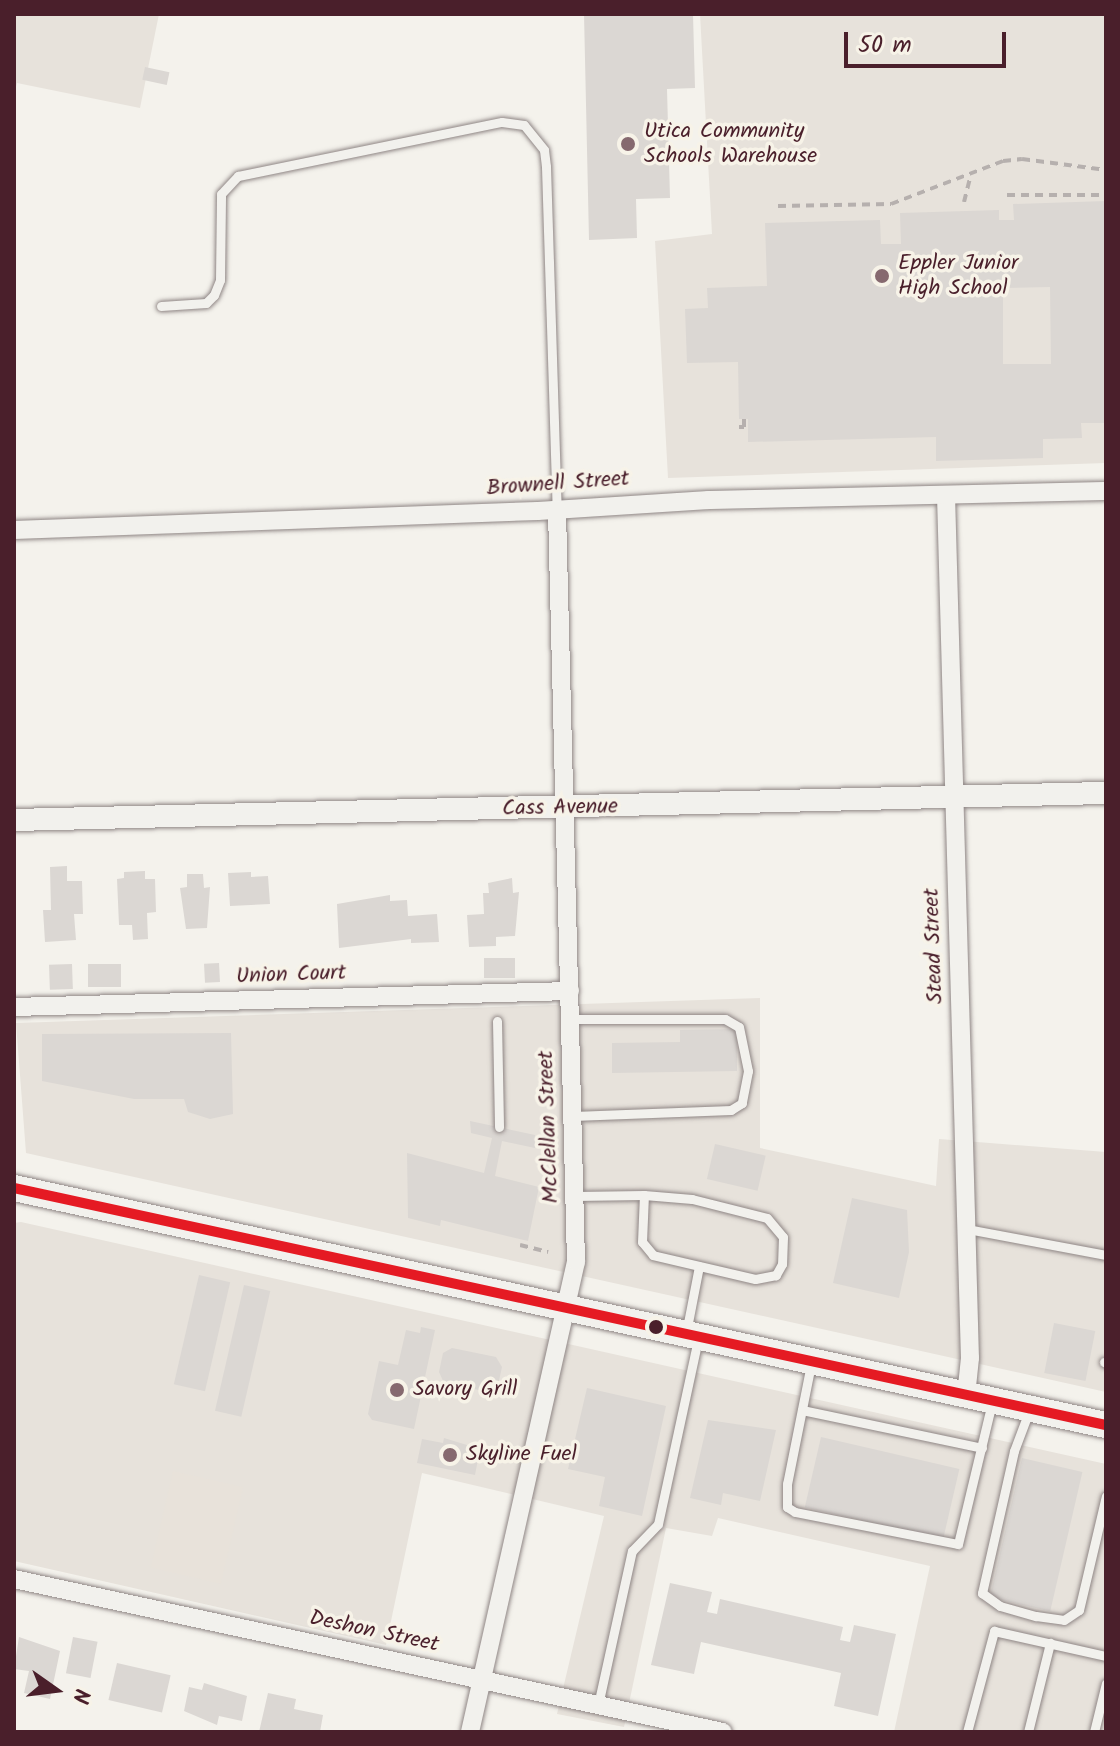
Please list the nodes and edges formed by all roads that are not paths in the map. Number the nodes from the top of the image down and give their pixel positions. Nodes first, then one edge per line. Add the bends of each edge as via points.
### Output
1 (161, 306) dead end
2 (1106, 491) edge
3 (946, 495) junction
4 (557, 509) junction
5 (14, 530) edge
6 (1106, 793) edge
7 (954, 798) junction
8 (565, 808) junction
9 (14, 820) edge
10 (570, 991) junction
11 (14, 1007) edge
12 (571, 1019) junction
13 (497, 1021) dead end
14 (573, 1116) junction
15 (499, 1127) dead end
16 (14, 1188) edge
17 (644, 1195) junction
18 (575, 1196) junction
19 (967, 1229) junction
20 (1106, 1255) edge
21 (699, 1266) junction
22 (567, 1311) junction
23 (692, 1338) junction
24 (811, 1363) junction
25 (979, 1399) junction
26 (1030, 1409) junction
27 (802, 1410) junction
28 (1106, 1425) edge
29 (982, 1448) junction
30 (1106, 1496) edge
31 (14, 1579) edge
32 (1050, 1643) junction
33 (1106, 1656) edge
34 (481, 1679) junction
35 (1106, 1683) edge
36 (598, 1705) junction
37 (470, 1732) edge
38 (723, 1732) edge
39 (967, 1732) edge
40 (1028, 1732) edge
41 (1094, 1732) edge

1 - 4 lane via 206,303 214,295 220,280 221,194 238,176 502,122 524,125 544,150 546,167
2 - 3 street, Brownell Street
3 - 4 street, Brownell Street
3 - 7 street, Stead Street
4 - 5 street, Brownell Street
4 - 8 street, McClellan Street
6 - 7 street, Cass Avenue
7 - 8 street, Cass Avenue
7 - 19 street, Stead Street
8 - 9 street, Cass Avenue
8 - 10 street, McClellan Street
10 - 11 street, Union Court
10 - 12 street, McClellan Street
12 - 14 street, McClellan Street
12 - 14 lane via 706,1018 739,1027 748,1071 742,1103 731,1110
13 - 15 lane
14 - 18 street, McClellan Street
16 - 22 main road
17 - 18 lane
17 - 21 lane via 644,1249
17 - 21 lane via 692,1199 767,1218 783,1237 782,1264 766,1279
18 - 22 street, McClellan Street via 576,1262
19 - 20 lane
19 - 25 street, Stead Street
21 - 23 lane
22 - 23 main road
22 - 34 street, McClellan Street
23 - 24 main road
23 - 36 lane via 658,1524 632,1551
24 - 25 main road
24 - 27 lane
25 - 26 main road
25 - 29 lane
26 - 28 main road
26 - 30 lane via 1014,1451 982,1593 1000,1606 1036,1616 1064,1620 1079,1610
27 - 29 lane
27 - 29 lane via 785,1498 795,1512 958,1544
31 - 34 street, Deshon Street
32 - 33 lane
32 - 39 lane via 998,1631 991,1634
32 - 40 lane
34 - 36 street, Deshon Street
34 - 37 street, McClellan Street
35 - 41 lane
36 - 38 street, Deshon Street

